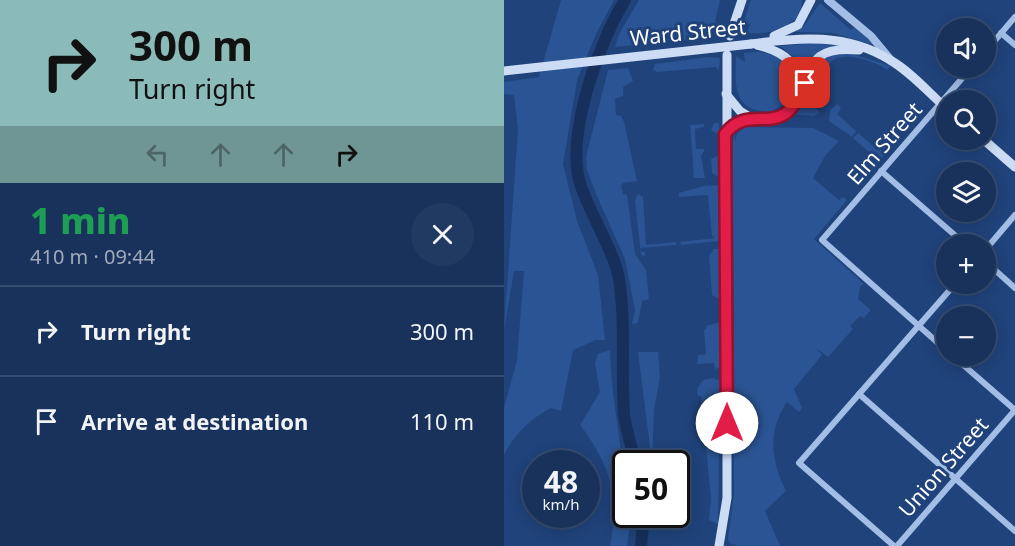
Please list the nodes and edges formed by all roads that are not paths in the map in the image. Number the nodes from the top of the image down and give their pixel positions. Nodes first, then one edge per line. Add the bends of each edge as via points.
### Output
1 (742, 0) edge
2 (812, 0) edge
3 (828, 0) edge
4 (1015, 17) edge
5 (1001, 33) junction
6 (730, 36) dead end
7 (996, 39) edge
8 (751, 41) junction
9 (1015, 45) edge
10 (874, 51) junction
11 (727, 55) dead end
12 (891, 60) junction
13 (504, 71) edge
14 (726, 94) junction
15 (936, 98) edge
16 (936, 113) edge
17 (755, 120) junction
18 (772, 120) junction
19 (725, 134) junction
20 (995, 150) edge
21 (1015, 167) edge
22 (881, 171) junction
23 (1015, 215) edge
24 (953, 234) edge
25 (996, 237) edge
26 (996, 271) edge
27 (1015, 288) edge
28 (946, 294) edge
29 (919, 325) junction
30 (936, 341) edge
31 (964, 366) edge
32 (859, 394) junction
33 (1015, 410) edge
34 (955, 479) junction
35 (1015, 531) edge
36 (720, 546) edge
37 (895, 546) edge

1 - 6 main road
2 - 8 main road via 803,19 790,31
3 - 12 street via 885,50
4 - 5 street
5 - 7 street
5 - 9 street
8 - 10 main road, Ward Street via 824,38
8 - 13 main road, Ward Street, bridge
8 - 18 main road via 780,52 797,74 798,90 792,104
10 - 12 main road
10 - 18 main road via 836,49 824,53 812,66 794,107
11 - 14 main road
12 - 15 main road
14 - 17 main road via 740,111
14 - 19 main road
16 - 22 street, Elm Street
17 - 18 main road
17 - 19 main road via 739,122
19 - 36 main road via 727,498
20 - 21 main road
22 - 24 street
22 - 29 street, Elm Street via 822,240
23 - 25 street
26 - 27 street
28 - 29 street
29 - 30 street
29 - 32 street
31 - 33 street
32 - 34 street
32 - 37 street via 799,463
33 - 34 street, Union Street
34 - 35 street
34 - 37 street, Union Street

